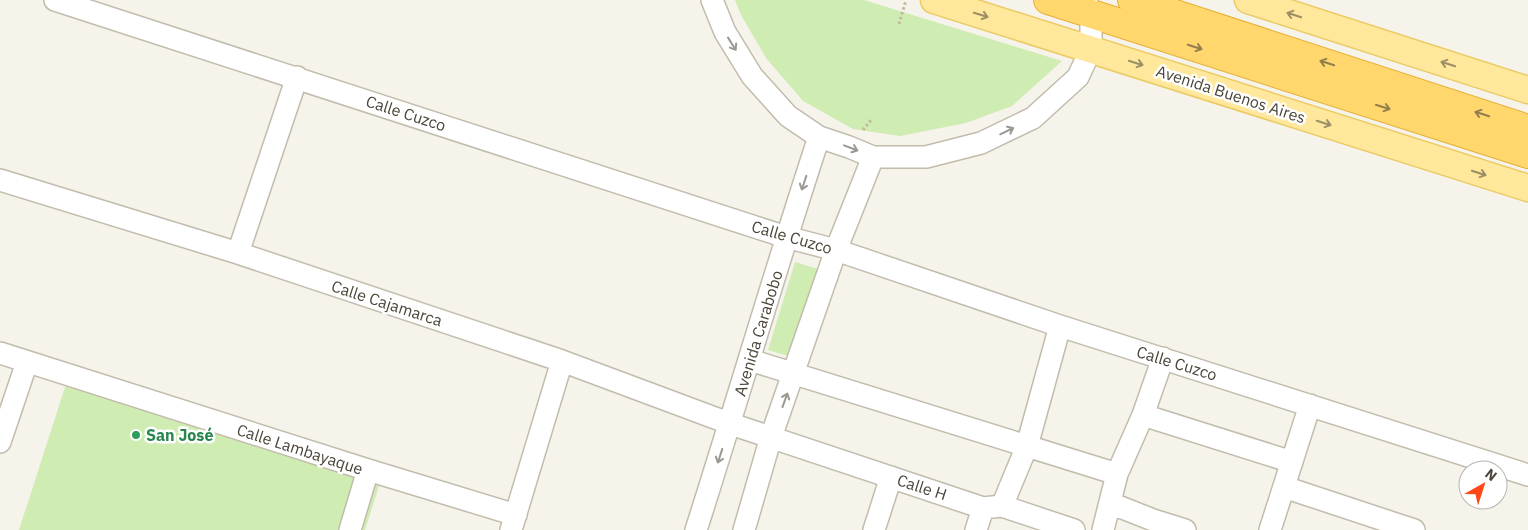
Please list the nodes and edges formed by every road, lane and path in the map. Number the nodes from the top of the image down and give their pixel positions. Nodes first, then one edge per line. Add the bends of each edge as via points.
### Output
1 (55, 0) edge
2 (712, 0) edge
3 (906, 0) edge
4 (934, 0) edge
5 (1048, 0) edge
6 (1132, 0) edge
7 (1248, 0) edge
8 (1088, 7) edge
9 (899, 24) dead end
10 (1091, 49) junction
11 (296, 77) junction
12 (1528, 90) edge
13 (1528, 129) edge
14 (819, 137) junction
15 (1528, 154) edge
16 (873, 157) junction
17 (0, 180) edge
18 (1528, 188) edge
19 (786, 237) junction
20 (836, 250) junction
21 (238, 253) junction
22 (1060, 326) junction
23 (0, 353) edge
24 (1163, 358) junction
25 (750, 360) junction
26 (562, 361) junction
27 (27, 362) junction
28 (794, 374) junction
29 (1310, 405) junction
30 (1143, 415) junction
31 (731, 424) junction
32 (771, 437) junction
33 (0, 442) edge
34 (1027, 446) junction
35 (1292, 462) junction
36 (368, 470) junction
37 (1117, 474) junction
38 (1528, 475) edge
39 (891, 477) junction
40 (1284, 487) junction
41 (1110, 503) junction
42 (992, 507) junction
43 (514, 523) edge
44 (350, 530) edge
45 (696, 530) edge
46 (744, 530) edge
47 (874, 530) edge
48 (976, 530) edge
49 (1074, 530) edge
50 (1103, 530) edge
51 (1185, 530) edge
52 (1270, 530) edge
53 (1414, 530) edge

1 - 11 street, Calle Cuzco
2 -> 14 street via 725,32 752,76 788,116
3 - 9 path
4 -> 10 main road, Avenida Buenos Aires
5 - 8 highway, Avenida Buenos Aires
13 -> 6 highway
12 -> 7 main road
8 - 10 street
8 -> 15 highway, Avenida Buenos Aires
16 -> 10 street via 926,157 981,144 1034,118 1078,77
10 -> 18 main road, Avenida Buenos Aires
11 - 19 street, Calle Cuzco
11 - 21 street
14 -> 16 street
14 -> 19 street, Avenida Carabobo
16 - 20 street
17 - 21 street, Calle Cajamarca
19 - 20 street, Calle Cuzco
19 - 25 street, Avenida Carabobo
20 - 22 street, Calle Cuzco
20 - 28 street
21 - 26 street, Calle Cajamarca
22 - 24 street, Calle Cuzco
22 - 34 street
23 - 27 street, Calle Lambayaque
24 - 29 street, Calle Cuzco
24 - 30 street
25 - 28 street
25 - 31 street, Avenida Carabobo
26 - 31 street, Calle Cajamarca
26 - 43 street
27 - 33 street
27 - 36 street, Calle Lambayaque
32 -> 28 street
28 - 34 street
29 - 35 street
29 - 38 street, Calle Cuzco
30 - 35 street
30 - 37 street
31 - 32 street, Calle Cajamarca
31 -> 45 street, Avenida Carabobo
32 - 39 street, Calle H
32 - 46 street
34 - 37 street
34 - 42 street
35 - 40 street
36 - 43 street, Calle Lambayaque
36 - 44 street
37 - 41 street
39 - 42 street, Calle H
39 - 47 street
40 - 52 street
40 - 53 street
41 - 50 street
41 - 51 street
42 - 48 street
42 - 49 street, Calle H

